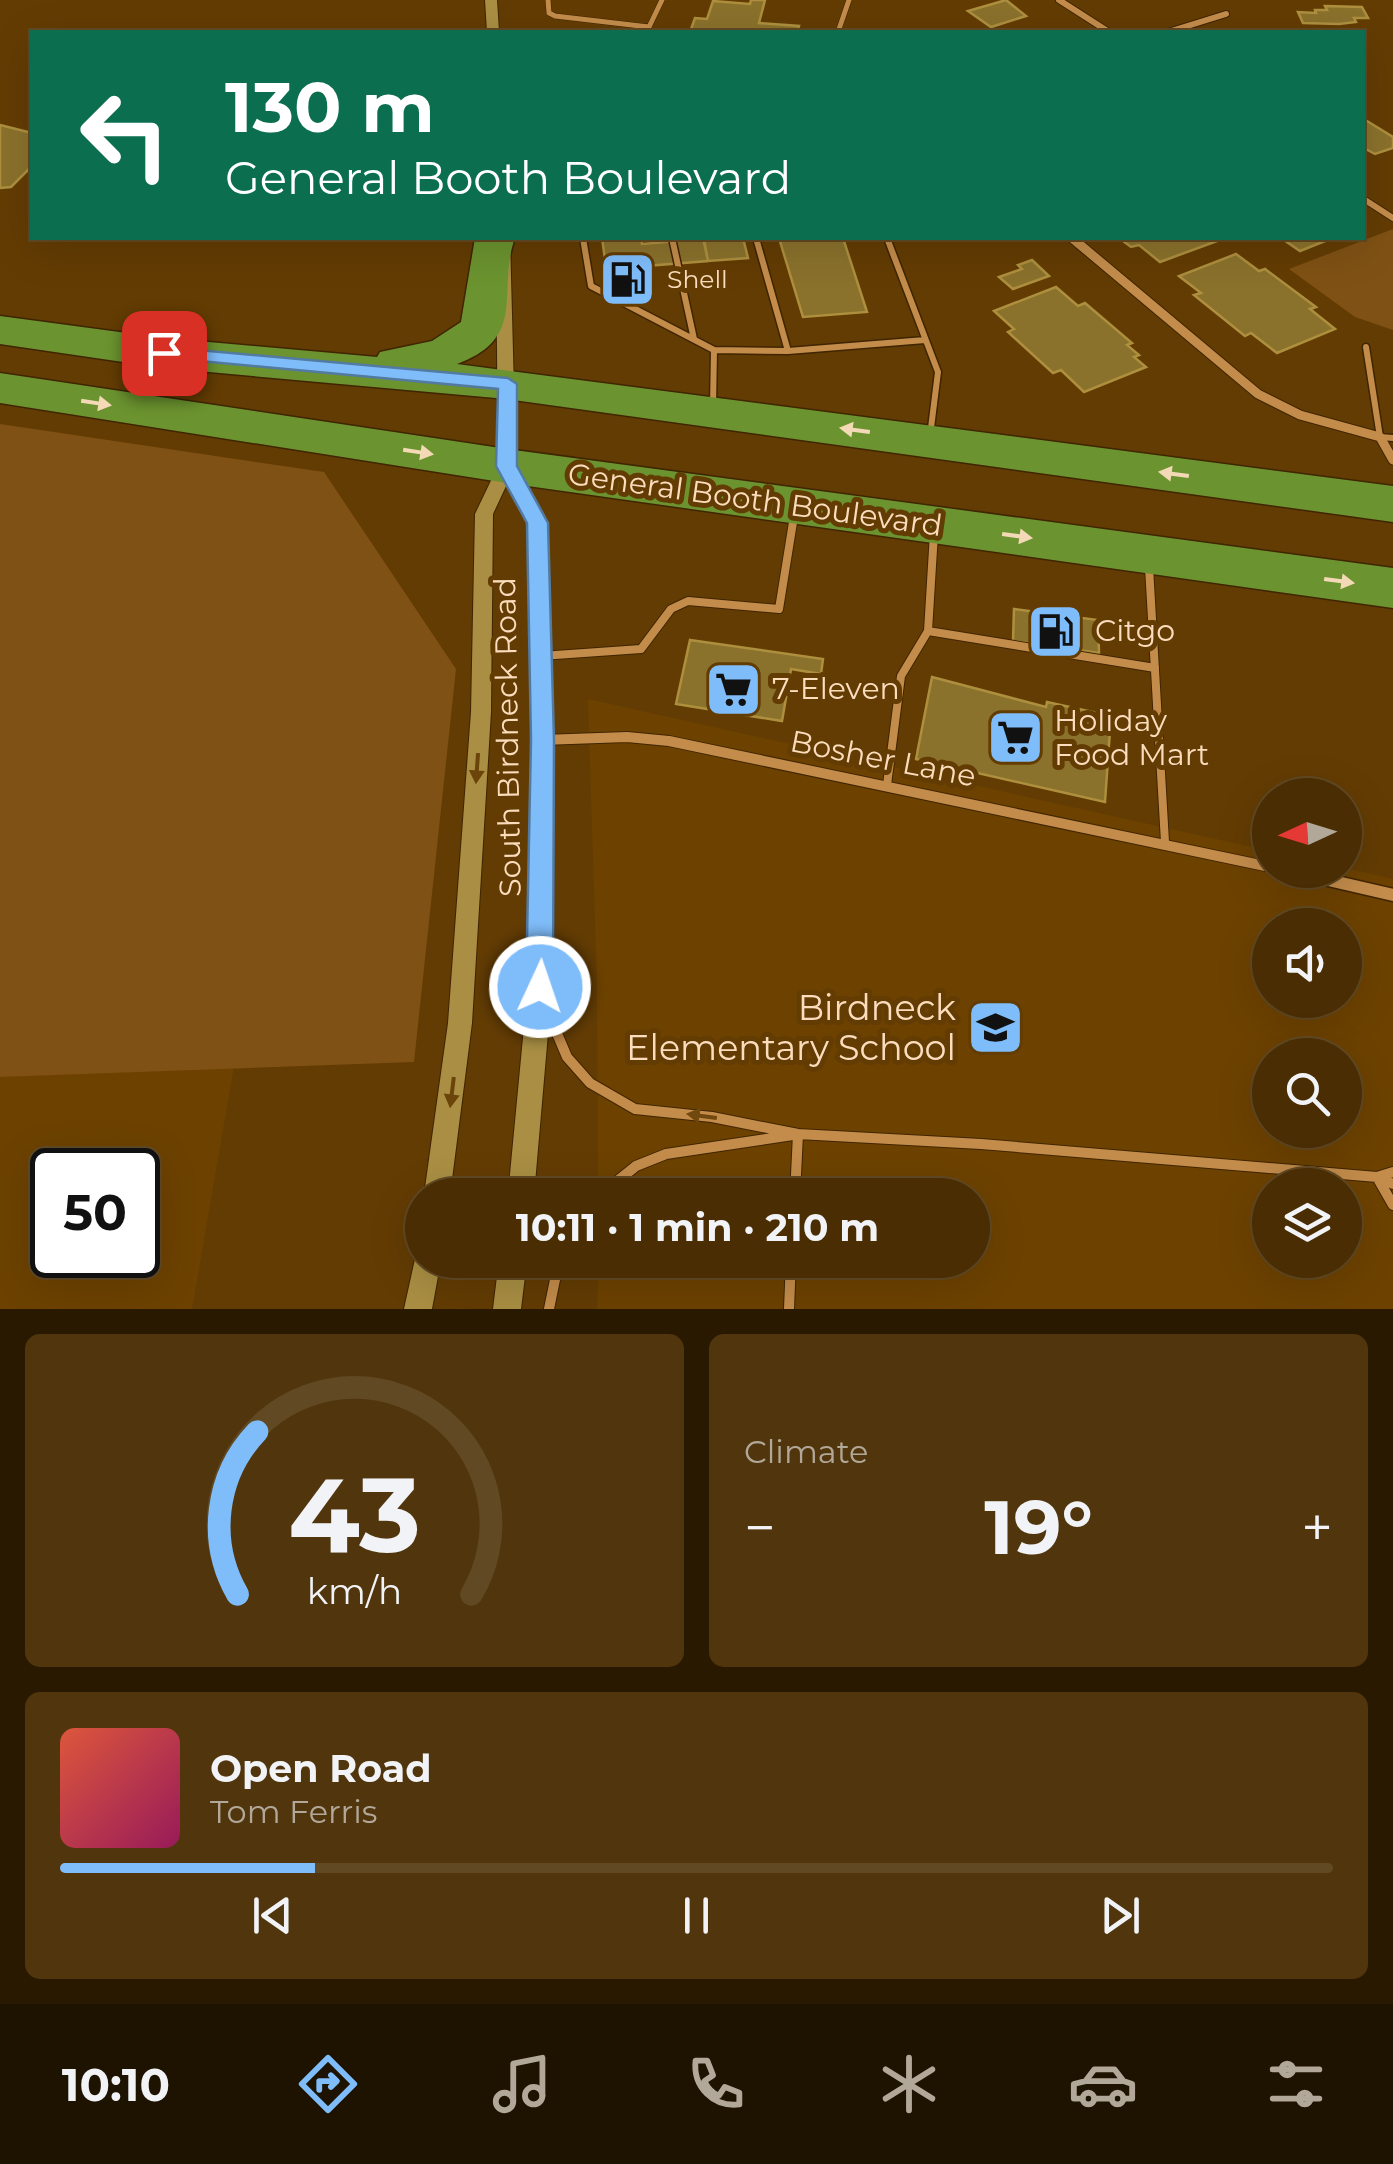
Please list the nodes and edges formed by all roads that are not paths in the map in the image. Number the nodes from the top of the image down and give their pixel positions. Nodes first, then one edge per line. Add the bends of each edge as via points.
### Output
1 (490, 0) edge
2 (548, 0) edge
3 (662, 0) edge
4 (849, 0) edge
5 (1060, 0) edge
6 (1226, 14) dead end
7 (493, 30) edge
8 (839, 30) edge
9 (1106, 30) edge
10 (1174, 30) edge
11 (1365, 200) edge
12 (1393, 218) edge
13 (494, 240) edge
14 (503, 240) edge
15 (583, 240) edge
16 (672, 240) edge
17 (757, 240) edge
18 (888, 240) edge
19 (1074, 240) edge
20 (0, 330) edge
21 (694, 339) junction
22 (925, 340) junction
23 (1366, 347) dead end
24 (714, 350) junction
25 (788, 350) junction
26 (339, 369) junction
27 (508, 384) junction
28 (0, 388) edge
29 (713, 410) junction
30 (1380, 436) junction
31 (1393, 438) edge
32 (929, 440) junction
33 (1393, 460) edge
34 (506, 466) junction
35 (1393, 504) edge
36 (796, 506) junction
37 (934, 525) junction
38 (1149, 554) junction
39 (1393, 588) edge
40 (928, 632) junction
41 (541, 656) junction
42 (1155, 668) junction
43 (542, 740) junction
44 (887, 784) junction
45 (1166, 842) junction
46 (1252, 862) edge
47 (1360, 888) edge
48 (1393, 896) edge
49 (540, 987) junction
50 (798, 1134) junction
51 (1393, 1172) edge
52 (1378, 1177) junction
53 (439, 1178) edge
54 (523, 1178) edge
55 (621, 1178) edge
56 (796, 1178) edge
57 (1393, 1184) edge
58 (1393, 1205) edge
59 (424, 1278) edge
60 (511, 1278) edge
61 (555, 1278) edge
62 (790, 1278) edge
63 (418, 1309) edge
64 (507, 1309) edge
65 (549, 1309) edge
66 (789, 1309) edge

1 - 7 main road
2 - 3 lane via 556,16 649,27
4 - 8 lane
5 - 9 street
6 - 10 street
11 - 12 street
13 - 26 highway via 486,316 457,348
14 - 27 main road, South Birdneck Road
15 - 21 lane via 591,286
16 - 21 lane
17 - 25 lane
18 - 22 lane
19 - 30 street via 1258,394 1300,415
20 - 26 highway
21 - 24 lane
22 - 25 lane
22 - 32 lane via 938,372
23 - 30 lane
24 - 25 lane
24 - 29 lane
26 - 27 highway
27 - 29 highway
27 - 34 main road, South Birdneck Road
28 -> 34 highway, General Booth Boulevard
32 -> 29 highway
30 - 31 lane
30 - 33 street
35 -> 32 highway
34 - 36 highway, General Booth Boulevard
34 - 41 main road, South Birdneck Road via 538,523
34 -> 53 main road, South Birdneck Road via 484,514 481,712 460,1023
36 - 37 highway, General Booth Boulevard
36 - 41 lane via 779,609 688,601 671,609 641,649
37 -> 38 highway, General Booth Boulevard
37 - 40 lane
38 -> 39 highway, General Booth Boulevard
38 - 42 lane
40 - 42 lane
40 - 44 lane via 901,676
41 - 43 main road, South Birdneck Road
42 - 45 lane
43 - 44 street, Bosher Lane via 669,741
43 - 49 main road, South Birdneck Road
44 - 45 street, Bosher Lane
45 - 46 street, Bosher Lane
47 - 48 street
50 -> 49 lane via 617,1101 567,1056
49 - 54 main road, South Birdneck Road
50 - 52 lane
50 - 55 lane via 666,1154
50 - 56 lane
51 - 52 lane
52 - 57 lane
52 - 58 lane
59 - 63 main road
60 - 64 main road
61 - 65 lane
62 - 66 lane

